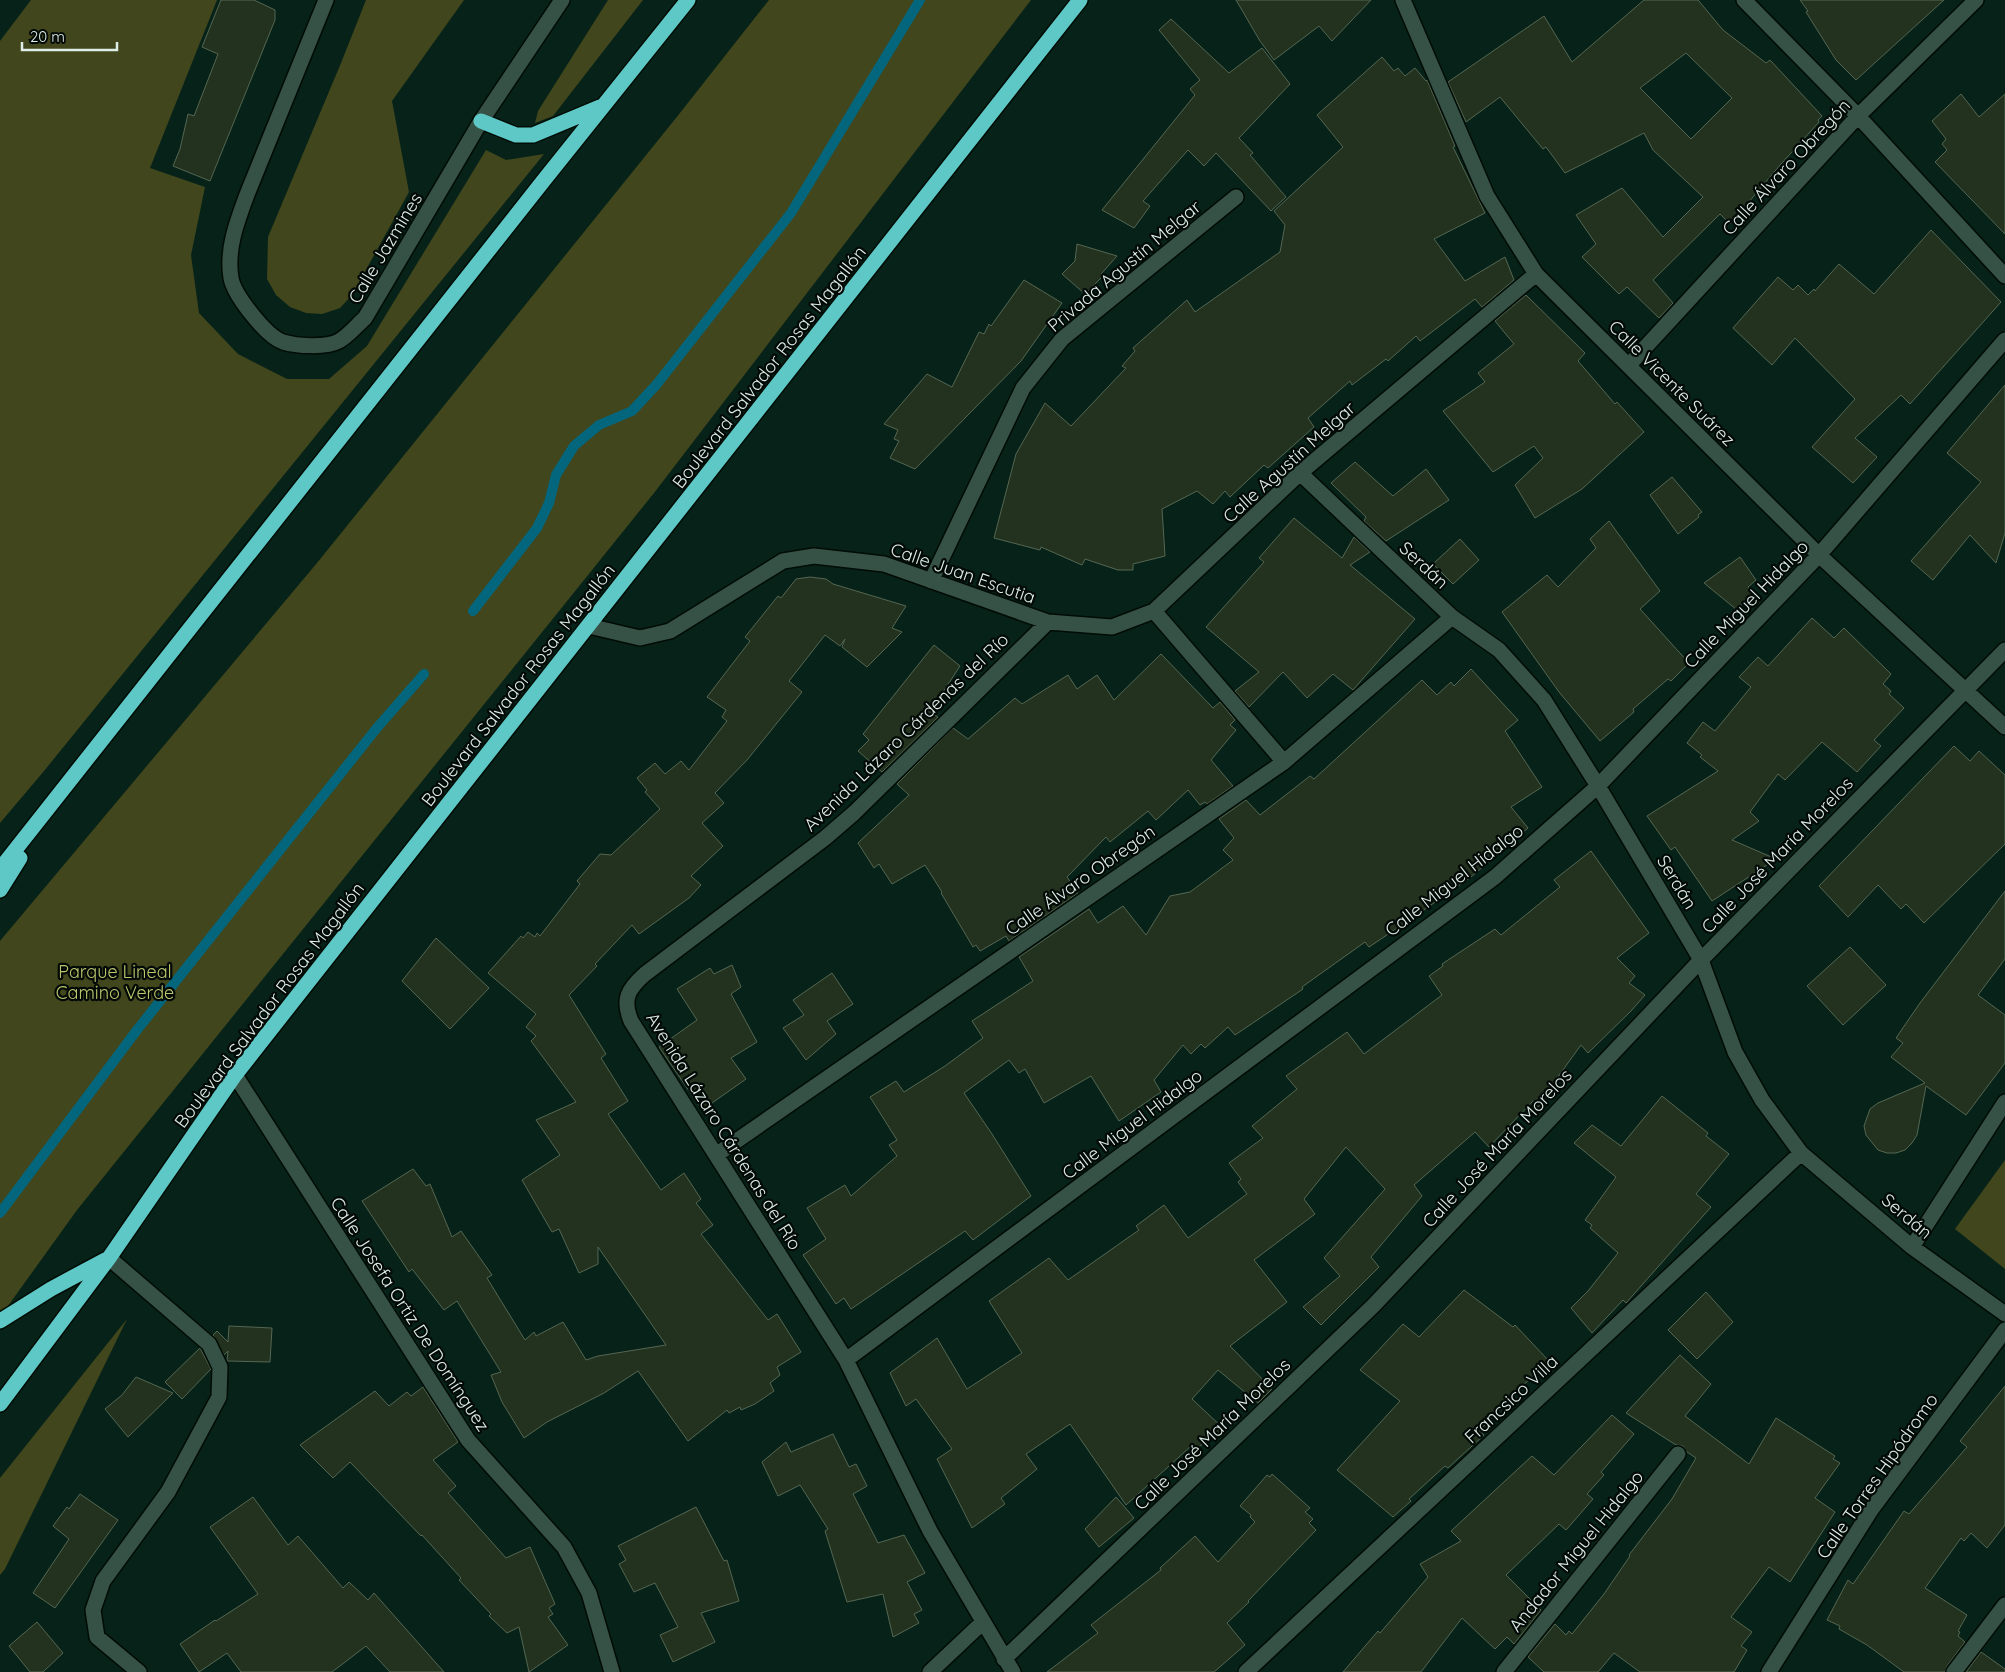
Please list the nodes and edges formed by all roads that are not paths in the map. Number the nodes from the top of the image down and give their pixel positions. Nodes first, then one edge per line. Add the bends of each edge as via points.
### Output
1 (326, 0) edge
2 (562, 0) edge
3 (688, 0) edge
4 (1080, 0) edge
5 (1403, 0) edge
6 (1744, 0) edge
7 (1976, 0) edge
8 (604, 105) junction
9 (1858, 116) junction
10 (481, 121) junction
11 (1236, 197) dead end
12 (1536, 274) junction
13 (2005, 276) edge
14 (2005, 340) edge
15 (1629, 365) junction
16 (1300, 473) junction
17 (1819, 555) junction
18 (931, 581) junction
19 (1154, 611) junction
20 (1452, 617) junction
21 (1048, 622) junction
22 (589, 626) junction
23 (2005, 650) edge
24 (1963, 690) junction
25 (2005, 727) edge
26 (1284, 762) junction
27 (1598, 786) junction
28 (60, 793) junction
29 (0, 869) edge
30 (0, 890) edge
31 (1702, 960) junction
32 (235, 1075) junction
33 (2005, 1102) edge
34 (1801, 1153) junction
35 (716, 1156) junction
36 (1912, 1247) junction
37 (109, 1258) junction
38 (2005, 1314) edge
39 (0, 1321) edge
40 (2005, 1330) edge
41 (846, 1360) junction
42 (0, 1404) edge
43 (1678, 1454) dead end
44 (2005, 1605) edge
45 (982, 1623) junction
46 (1004, 1659) junction
47 (139, 1672) edge
48 (612, 1672) edge
49 (930, 1672) edge
50 (1013, 1672) edge
51 (1246, 1672) edge
52 (1504, 1672) edge
53 (1769, 1672) edge
54 (1954, 1672) edge

1 - 10 street, Calle Jazmines via 245,200 231,246 231,278 240,298 255,320 281,341 309,347 339,341 365,318
2 - 10 street, Calle Jazmines
3 - 8 highway
4 - 22 highway, Boulevard Salvador Rosas Magallón
5 - 12 street, Calle Vicente Suárez via 1486,196
6 - 9 street
7 - 9 street, Calle Álvaro Obregón
8 - 10 highway via 533,135 516,135
8 - 28 highway
9 - 13 street
9 - 15 street, Calle Álvaro Obregón
11 - 18 street, Privada Agustín Melgar via 1062,339 1023,388
12 - 15 street, Calle Vicente Suárez
12 - 16 street, Calle Agustín Melgar
14 - 17 street, Calle Miguel Hidalgo
15 - 17 street, Calle Vicente Suárez
16 - 19 street, Calle Agustín Melgar
16 - 20 street, Serdán
17 - 24 street, Calle Vicente Suárez
17 - 27 street, Calle Miguel Hidalgo
18 - 21 street, Calle Juan Escutia
18 - 22 street, Calle Juan Escutia via 884,564 814,556 783,561 670,631 640,638
19 - 21 street, Calle Agustín Melgar via 1112,627
19 - 26 street
20 - 26 street, Calle Álvaro Obregón
20 - 27 street, Serdán via 1499,650 1544,700
21 - 35 street, Avenida Lázaro Cárdenas del Río via 854,813 635,983 626,1003 631,1021
22 - 32 highway, Boulevard Salvador Rosas Magallón
23 - 24 street, Calle José María Morelos
24 - 25 street, Calle Vicente Suárez
24 - 31 street, Calle José María Morelos
26 - 35 street, Calle Álvaro Obregón
27 - 31 street, Serdán
27 - 41 street, Calle Miguel Hidalgo via 1495,876
28 - 29 highway
28 - 30 highway
31 - 34 street, Serdán via 1736,1052 1762,1100
31 - 46 street, Calle José María Morelos via 1374,1306
32 - 37 highway, Boulevard Salvador Rosas Magallón
32 - 48 street, Calle Josefa Ortiz De Domínguez via 468,1440 564,1547 589,1593
33 - 36 street
34 - 36 street, Serdán
34 - 51 street, Francsico Villa
35 - 41 street, Avenida Lázaro Cárdenas del Río
36 - 38 street, Serdán
37 - 39 highway via 50,1289
37 - 42 highway, Boulevard Salvador Rosas Magallón
37 - 47 street via 209,1344 220,1367 219,1397 168,1492 103,1581 93,1610 98,1638
40 - 53 street, Calle Torres Hipódromo via 1871,1510
41 - 45 street, Avenida Lázaro Cárdenas del Río via 930,1531
43 - 52 street, Andador Miguel Hidalgo
44 - 54 street
45 - 46 street, Avenida Lázaro Cárdenas del Río
45 - 49 street
46 - 50 street, Avenida Lázaro Cárdenas del Río

